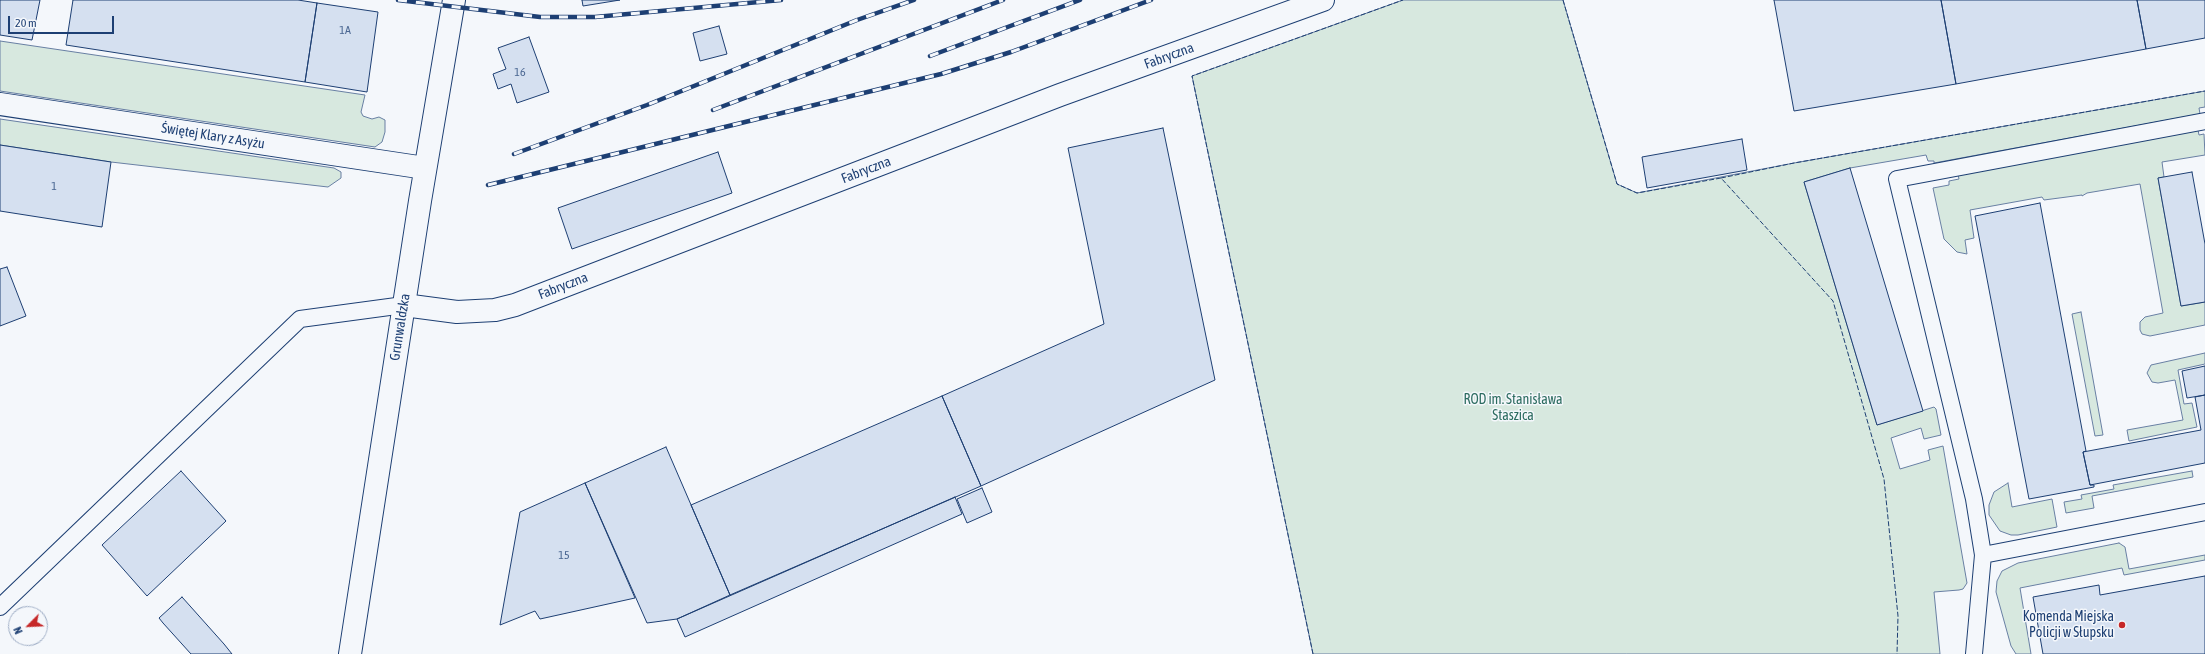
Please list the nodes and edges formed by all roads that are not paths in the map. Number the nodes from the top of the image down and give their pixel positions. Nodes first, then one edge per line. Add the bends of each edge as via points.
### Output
1 (454, 0) edge
2 (1323, 0) edge
3 (0, 104) edge
4 (2205, 121) edge
5 (425, 168) junction
6 (404, 304) junction
7 (2205, 512) edge
8 (1983, 555) junction
9 (0, 607) edge
10 (350, 654) edge
11 (1974, 654) edge

1 - 5 street, Grunwaldzka
2 - 6 street, Fabryczna via 1060,95 515,305 495,310 457,312
3 - 5 street, Świętej Klary z Asyżu
4 - 8 lane via 1897,179 1974,499
5 - 6 street, Grunwaldzka
6 - 9 lane via 300,319
6 - 10 street, Grunwaldzka
7 - 8 lane
8 - 11 lane

